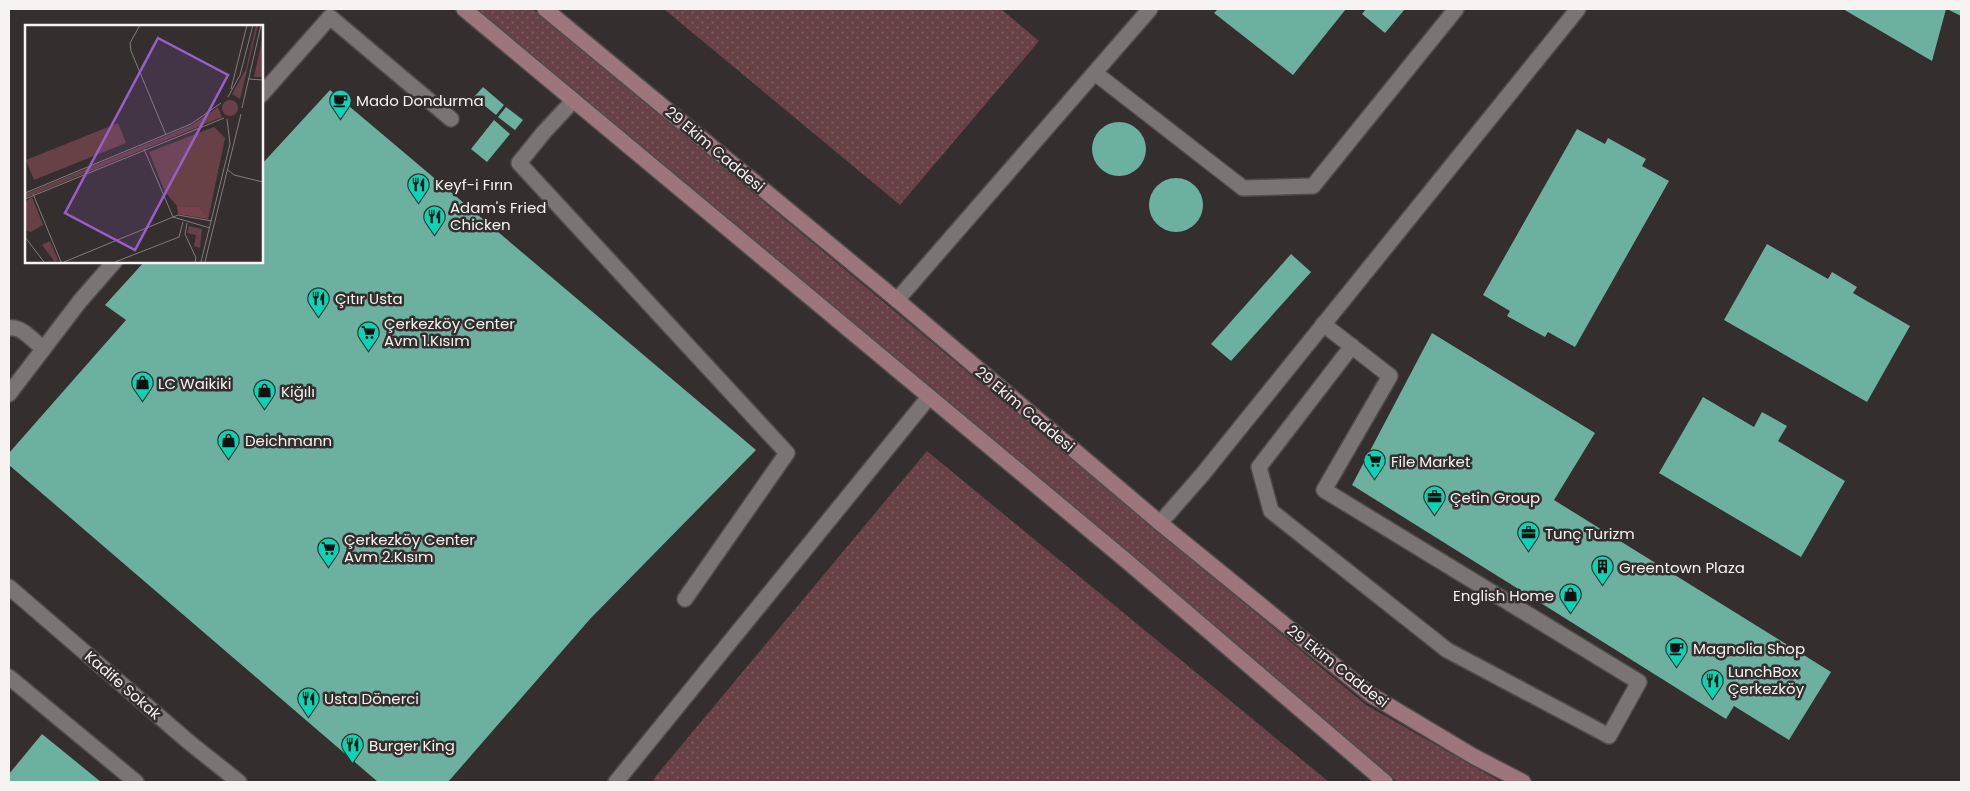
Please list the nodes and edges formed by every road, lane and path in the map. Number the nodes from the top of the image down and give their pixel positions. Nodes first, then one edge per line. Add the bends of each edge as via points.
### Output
1 (464, 9) edge
2 (545, 9) edge
3 (1150, 9) edge
4 (1456, 9) edge
5 (1578, 9) edge
6 (1095, 73) junction
7 (262, 94) edge
8 (574, 101) junction
9 (451, 119) dead end
10 (114, 262) edge
11 (897, 300) junction
12 (1324, 324) junction
13 (9, 328) edge
14 (1352, 346) junction
15 (43, 349) junction
16 (9, 394) edge
17 (929, 397) junction
18 (1160, 523) junction
19 (9, 587) edge
20 (685, 599) dead end
21 (11, 685) edge
22 (136, 782) edge
23 (239, 782) edge
24 (616, 782) edge
25 (1385, 782) edge
26 (1523, 782) edge

1 - 8 main road
2 - 11 main road, 29 Ekim Caddesi
3 - 6 street
4 - 6 street via 1313,186 1243,188
5 - 12 street
6 - 11 street
7 - 9 street via 330,17
8 - 17 main road
8 - 20 street via 518,163 786,453
10 - 15 street
11 - 18 main road, 29 Ekim Caddesi
12 - 14 street
12 - 18 street
13 - 15 street via 27,334
14 - 14 street via 1390,376 1324,490 1639,682 1609,736 1447,650 1270,511 1259,467
15 - 16 street
17 - 24 street
17 - 25 main road
18 - 26 main road, 29 Ekim Caddesi via 1371,695
19 - 23 street, Kadife Sokak
21 - 22 street

